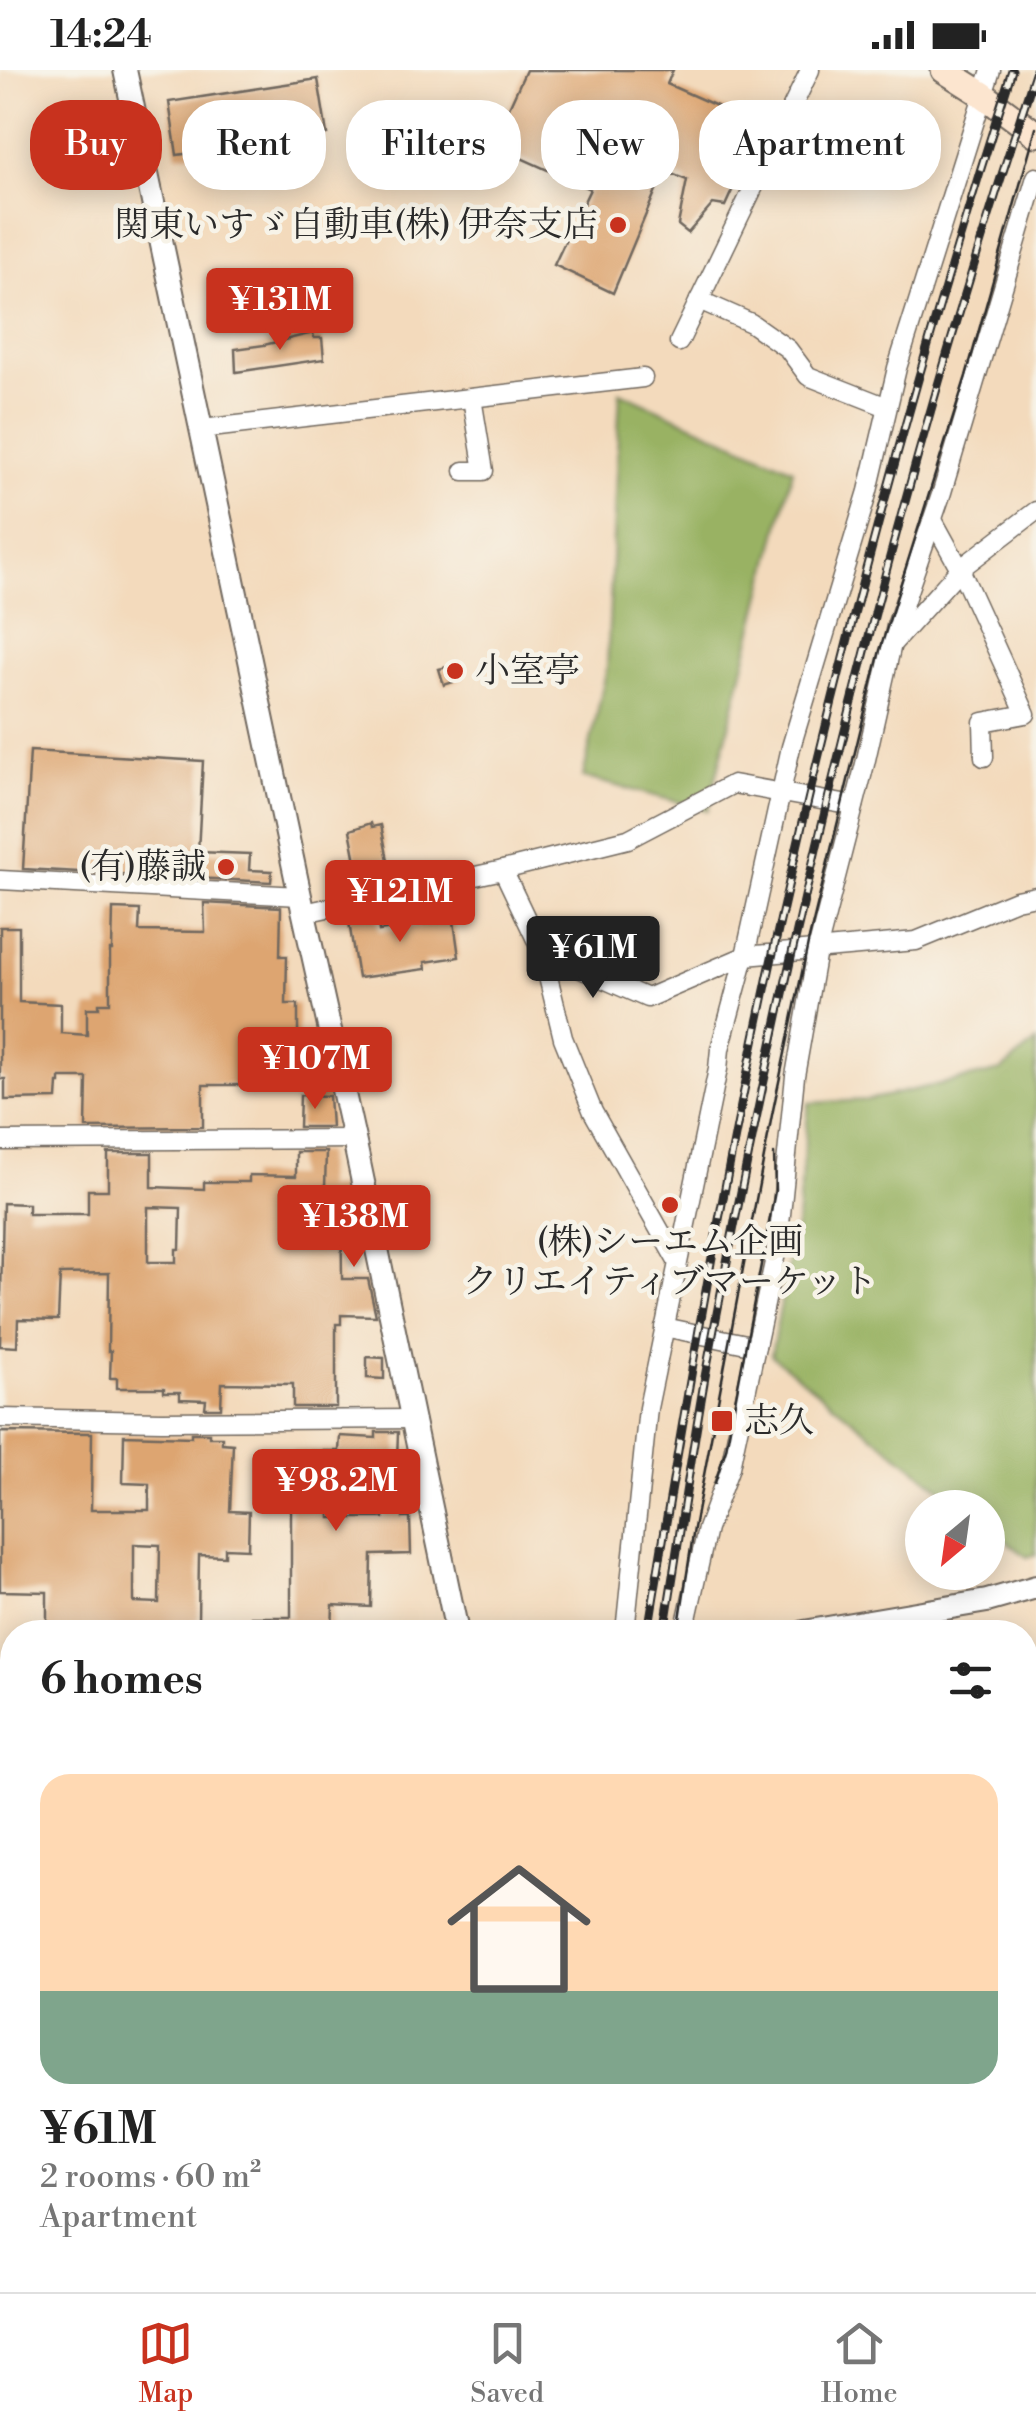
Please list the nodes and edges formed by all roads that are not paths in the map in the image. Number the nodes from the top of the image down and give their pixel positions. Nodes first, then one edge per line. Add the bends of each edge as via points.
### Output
1 (125, 70) edge
2 (810, 70) edge
3 (944, 70) edge
4 (986, 82) edge
5 (1036, 134) edge
6 (1036, 176) edge
7 (698, 300) junction
8 (679, 342) dead end
9 (643, 378) dead end
10 (472, 398) junction
11 (886, 406) junction
12 (202, 429) junction
13 (464, 471) dead end
14 (1036, 510) edge
15 (933, 520) junction
16 (960, 569) junction
17 (892, 645) junction
18 (984, 756) dead end
19 (780, 792) junction
20 (854, 806) junction
21 (503, 870) junction
22 (0, 880) edge
23 (1036, 896) edge
24 (302, 905) junction
25 (817, 951) junction
26 (542, 952) junction
27 (745, 956) junction
28 (354, 1139) junction
29 (0, 1140) edge
30 (678, 1261) junction
31 (664, 1326) junction
32 (756, 1346) junction
33 (0, 1418) edge
34 (412, 1419) junction
35 (1036, 1588) edge
36 (454, 1620) edge
37 (626, 1620) edge
38 (687, 1620) edge
39 (884, 1620) edge

1 - 12 street
2 - 7 street
3 - 4 main road
4 - 5 main road
4 - 11 street
6 - 15 street
7 - 8 street
7 - 11 street via 751,323 788,349 808,376
9 - 10 street
10 - 12 street
10 - 13 street via 484,471
11 - 19 street via 868,491
12 - 24 street
14 - 16 street
15 - 16 street
15 - 17 street
16 - 17 street
16 - 18 street via 1026,714 983,722
17 - 20 street
19 - 20 street
19 - 21 street via 733,784 628,839
19 - 27 street
20 - 25 street
21 - 24 street
21 - 26 street
22 - 24 street
23 - 25 street via 916,942
24 - 28 street
25 - 27 street
25 - 32 street via 778,1244
26 - 27 street via 647,998
26 - 30 street via 564,1038 593,1112
27 - 30 street
28 - 29 street
28 - 34 street
30 - 31 street
31 - 32 street
31 - 37 street via 648,1408
32 - 38 street
33 - 34 street
34 - 36 street
35 - 39 street

